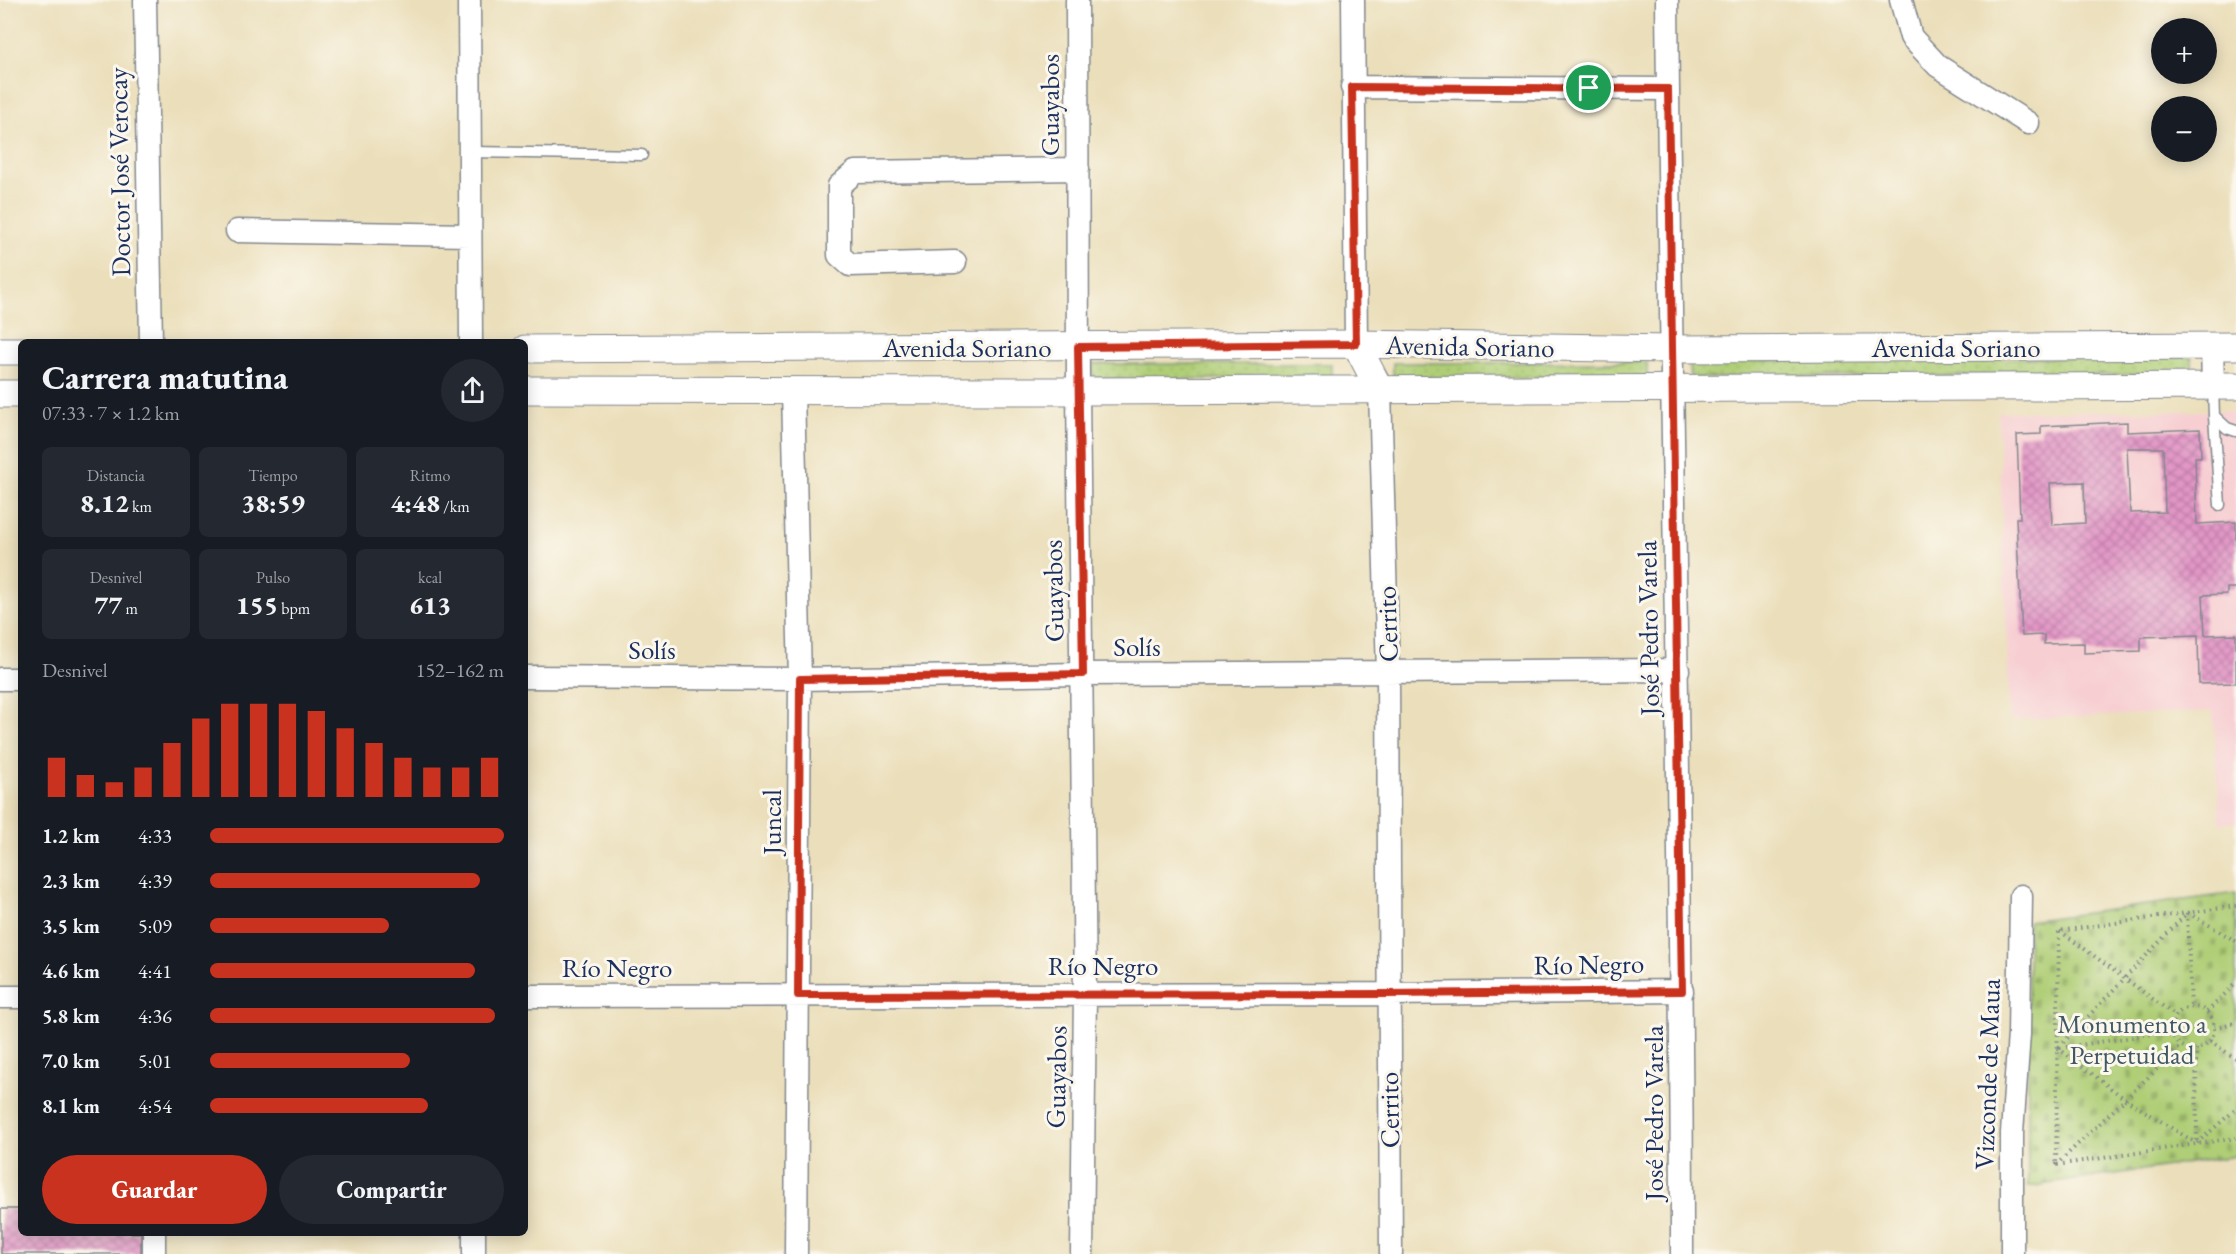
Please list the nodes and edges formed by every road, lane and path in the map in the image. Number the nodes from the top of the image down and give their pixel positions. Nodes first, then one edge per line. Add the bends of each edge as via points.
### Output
1 (145, 0) edge
2 (469, 0) edge
3 (1077, 0) edge
4 (1353, 0) edge
5 (1667, 0) edge
6 (1901, 0) edge
7 (1352, 87) junction
8 (1668, 89) junction
9 (2028, 123) dead end
10 (470, 152) junction
11 (642, 155) dead end
12 (1078, 169) junction
13 (237, 231) dead end
14 (470, 236) junction
15 (956, 262) dead end
16 (151, 339) edge
17 (471, 339) edge
18 (1356, 344) junction
19 (2224, 346) edge
20 (1078, 347) junction
21 (528, 349) edge
22 (1671, 349) junction
23 (0, 351) edge
24 (18, 351) edge
25 (2225, 386) edge
26 (1671, 387) junction
27 (528, 390) edge
28 (1380, 390) junction
29 (793, 391) junction
30 (1078, 391) junction
31 (0, 394) edge
32 (18, 394) edge
33 (2214, 416) junction
34 (2236, 431) edge
35 (2220, 505) dead end
36 (1678, 670) junction
37 (1388, 673) junction
38 (1083, 674) junction
39 (528, 677) edge
40 (0, 679) edge
41 (18, 679) edge
42 (800, 679) junction
43 (2021, 896) dead end
44 (2236, 906) edge
45 (2187, 912) junction
46 (2059, 931) junction
47 (2236, 941) edge
48 (2125, 978) junction
49 (2236, 983) edge
50 (1682, 991) junction
51 (1085, 993) junction
52 (1388, 994) junction
53 (798, 995) junction
54 (528, 996) edge
55 (0, 997) edge
56 (18, 997) edge
57 (2191, 1007) junction
58 (2207, 1012) junction
59 (2176, 1016) junction
60 (2236, 1023) edge
61 (2214, 1027) junction
62 (2172, 1031) junction
63 (2210, 1041) junction
64 (2181, 1046) junction
65 (2058, 1048) junction
66 (2196, 1049) junction
67 (2236, 1059) edge
68 (2125, 1099) junction
69 (2236, 1109) edge
70 (2236, 1138) edge
71 (2197, 1144) junction
72 (2056, 1165) junction
73 (154, 1236) edge
74 (474, 1236) edge
75 (154, 1254) edge
76 (474, 1254) edge
77 (796, 1254) edge
78 (1082, 1254) edge
79 (1390, 1254) edge
80 (1682, 1254) edge
81 (2012, 1254) edge

1 - 16 street, Doctor José Verocay
2 - 10 street
3 - 12 street, Guayabos
4 - 7 street, Cerrito
5 - 8 street, José Pedro Varela
6 - 9 street via 1911,38 1938,66
7 - 8 street
7 - 18 street, Cerrito
8 - 22 street, José Pedro Varela
10 - 11 lane
10 - 14 street
12 - 15 street via 855,172 839,186 839,255 850,265
12 - 20 street, Guayabos
13 - 14 street
14 - 17 street
18 - 20 street, Avenida Soriano
18 - 22 street, Avenida Soriano
18 - 28 street, Cerrito
19 - 22 street, Avenida Soriano
19 - 25 street
20 - 21 street, Avenida Soriano
20 - 30 street, Guayabos
22 - 26 street, José Pedro Varela
23 - 24 street
25 - 26 street, Avenida Soriano
25 - 33 lane
26 - 28 street, Avenida Soriano
26 - 36 street, José Pedro Varela
27 - 29 street, Avenida Soriano
28 - 30 street, Avenida Soriano
28 - 37 street, Cerrito
29 - 30 street, Avenida Soriano
29 - 42 street, Juncal
30 - 38 street, Guayabos
31 - 32 street
33 - 34 lane
33 - 35 lane
36 - 37 street, Solís
36 - 50 street, José Pedro Varela
37 - 38 street, Solís
37 - 52 street, Cerrito
38 - 42 street, Solís
38 - 51 street, Guayabos
39 - 42 street, Solís
40 - 41 street
42 - 53 street, Juncal
43 - 81 street, Vizconde de Maua via 2019,1034 2012,1133
44 - 45 path
45 - 46 path
45 - 47 path
45 - 48 path
45 - 57 path
46 - 48 path
46 - 65 path
48 - 59 path
48 - 65 path
49 - 58 path
50 - 52 street, Río Negro
50 - 80 street, José Pedro Varela
51 - 52 street, Río Negro
51 - 53 street, Río Negro
51 - 78 street, Guayabos
52 - 79 street, Cerrito
53 - 54 street, Río Negro
53 - 77 street, Juncal
55 - 56 street
57 - 58 path
57 - 59 path
58 - 61 path
59 - 62 path
60 - 61 path
61 - 63 path
62 - 64 path
62 - 65 path
63 - 66 path
63 - 67 path
64 - 66 path
64 - 68 path
65 - 68 path
65 - 72 path
66 - 71 path
68 - 71 path
68 - 72 path
69 - 71 path
70 - 71 path
71 - 72 path
73 - 75 street
74 - 76 street

